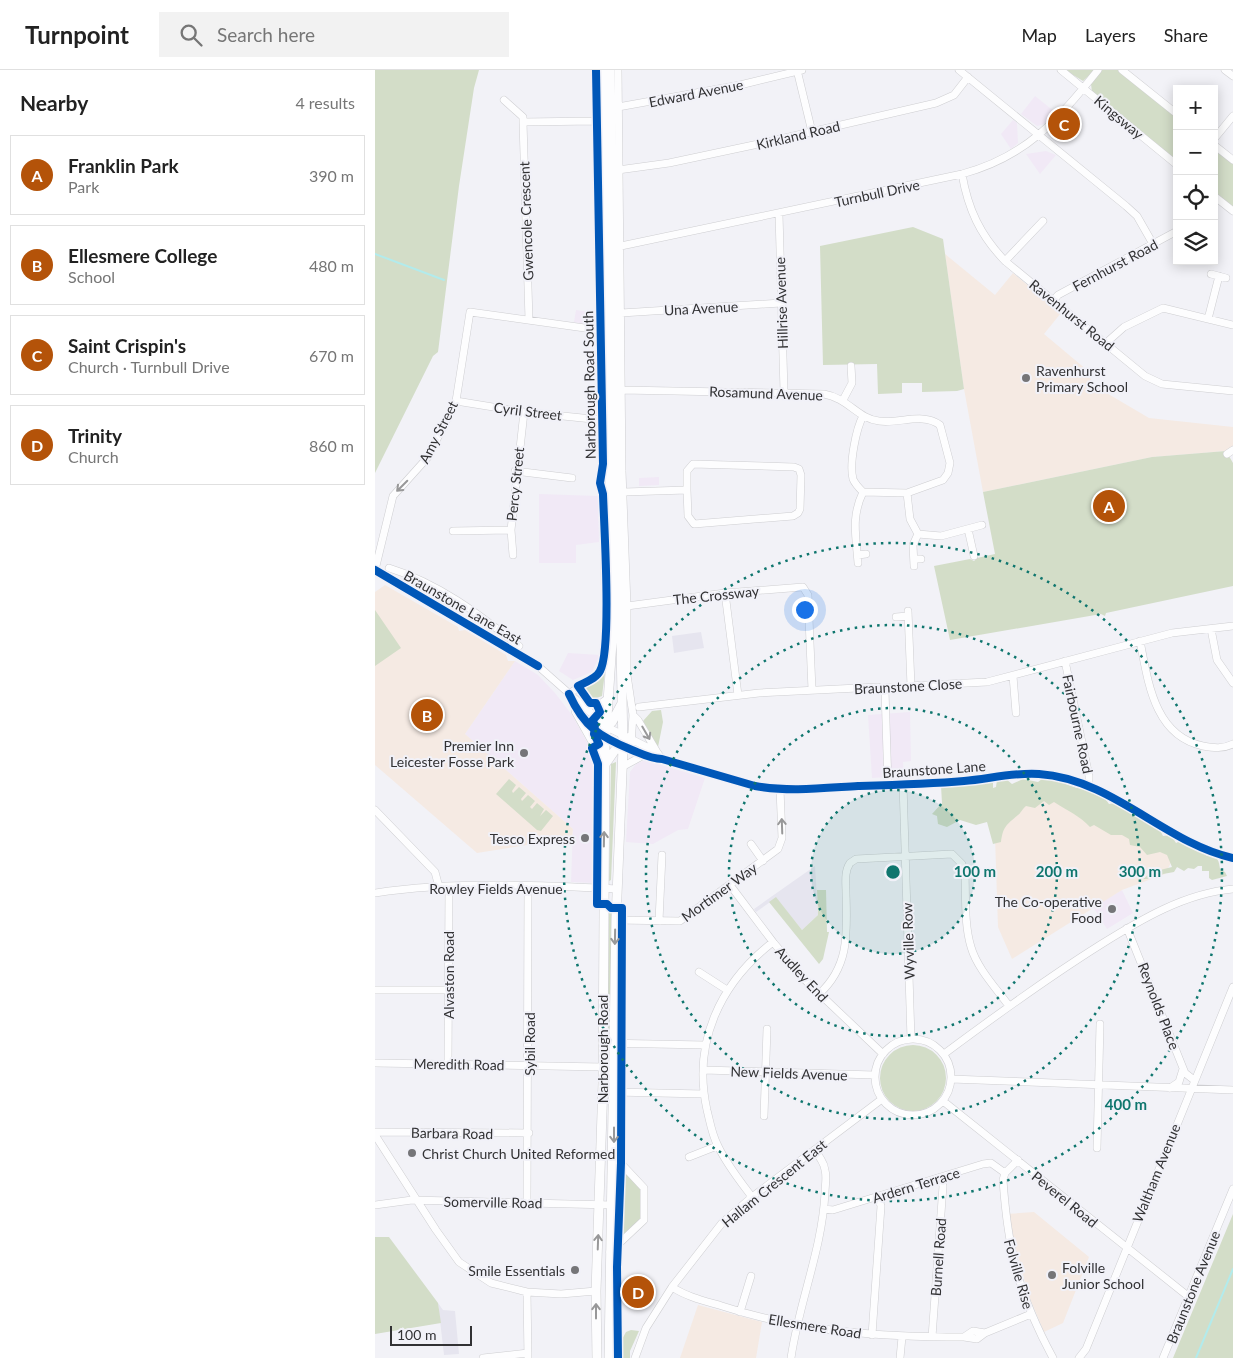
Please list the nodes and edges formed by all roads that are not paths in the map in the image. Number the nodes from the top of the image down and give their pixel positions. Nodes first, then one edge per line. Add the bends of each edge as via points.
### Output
1 (596, 70) edge
2 (603, 70) edge
3 (610, 70) edge
4 (618, 70) edge
5 (799, 70) edge
6 (959, 70) edge
7 (1061, 70) edge
8 (1098, 70) edge
9 (1123, 70) edge
10 (1225, 70) edge
11 (1233, 76) edge
12 (968, 77) junction
13 (1083, 88) junction
14 (505, 100) dead end
15 (618, 107) junction
16 (1173, 111) edge
17 (1233, 116) edge
18 (595, 121) junction
19 (523, 122) junction
20 (812, 132) junction
21 (1218, 134) edge
22 (1039, 135) junction
23 (1218, 147) edge
24 (1233, 160) edge
25 (1173, 162) edge
26 (618, 170) junction
27 (962, 174) junction
28 (1218, 201) edge
29 (1233, 211) edge
30 (779, 214) junction
31 (1043, 221) dead end
32 (1173, 233) edge
33 (1153, 244) junction
34 (621, 246) junction
35 (1005, 261) junction
36 (1219, 276) dead end
37 (1054, 300) junction
38 (781, 303) junction
39 (621, 313) junction
40 (1208, 319) junction
41 (529, 320) junction
42 (1233, 325) edge
43 (599, 330) junction
44 (1106, 343) junction
45 (851, 366) dead end
46 (622, 390) junction
47 (1233, 391) edge
48 (784, 392) junction
49 (843, 400) junction
50 (456, 401) junction
51 (523, 412) junction
52 (863, 416) junction
53 (602, 420) junction
54 (515, 470) junction
55 (573, 478) dead end
56 (687, 490) junction
57 (623, 492) junction
58 (863, 492) junction
59 (907, 493) junction
60 (982, 525) dead end
61 (511, 530) junction
62 (968, 530) junction
63 (453, 531) dead end
64 (918, 534) junction
65 (866, 554) dead end
66 (858, 555) junction
67 (513, 556) dead end
68 (974, 556) dead end
69 (916, 561) dead end
70 (858, 563) dead end
71 (389, 568) dead end
72 (375, 570) edge
73 (725, 593) junction
74 (452, 597) junction
75 (627, 606) junction
76 (444, 610) junction
77 (896, 617) dead end
78 (1233, 626) edge
79 (1211, 629) junction
80 (1140, 641) junction
81 (519, 646) dead end
82 (627, 653) junction
83 (1065, 661) junction
84 (621, 670) junction
85 (1013, 676) junction
86 (1233, 683) edge
87 (911, 686) junction
88 (812, 690) junction
89 (885, 690) junction
90 (569, 694) junction
91 (738, 695) junction
92 (607, 698) junction
93 (621, 705) junction
94 (578, 707) junction
95 (639, 707) dead end
96 (1016, 713) dead end
97 (633, 715) junction
98 (607, 727) junction
99 (594, 730) junction
100 (623, 736) junction
101 (606, 740) junction
102 (1233, 744) edge
103 (629, 746) junction
104 (657, 752) junction
105 (644, 755) junction
106 (662, 758) junction
107 (605, 763) junction
108 (622, 767) junction
109 (903, 784) junction
110 (888, 785) junction
111 (1089, 787) junction
112 (781, 789) junction
113 (375, 810) edge
114 (751, 844) dead end
115 (662, 855) dead end
116 (906, 856) junction
117 (1233, 858) edge
118 (763, 861) junction
119 (730, 885) junction
120 (439, 887) junction
121 (449, 887) junction
122 (528, 887) junction
123 (604, 888) junction
124 (617, 889) junction
125 (1233, 889) edge
126 (375, 893) edge
127 (616, 920) junction
128 (659, 922) junction
129 (1127, 928) junction
130 (773, 942) junction
131 (699, 972) dead end
132 (1233, 987) edge
133 (375, 990) edge
134 (448, 990) junction
135 (727, 990) junction
136 (819, 994) junction
137 (1009, 1006) junction
138 (1100, 1024) dead end
139 (767, 1029) dead end
140 (911, 1039) junction
141 (602, 1043) junction
142 (615, 1043) junction
143 (705, 1045) junction
144 (883, 1054) junction
145 (944, 1054) junction
146 (375, 1063) edge
147 (448, 1064) junction
148 (529, 1065) junction
149 (603, 1067) junction
150 (1183, 1069) junction
151 (703, 1070) junction
152 (765, 1073) junction
153 (875, 1075) junction
154 (951, 1079) junction
155 (1193, 1080) junction
156 (1099, 1084) junction
157 (1170, 1088) junction
158 (1190, 1089) junction
159 (1233, 1090) edge
160 (614, 1092) junction
161 (704, 1094) junction
162 (882, 1098) junction
163 (943, 1101) junction
164 (764, 1116) dead end
165 (529, 1133) junction
166 (375, 1134) edge
167 (717, 1146) junction
168 (1097, 1148) dead end
169 (814, 1150) junction
170 (614, 1156) junction
171 (689, 1157) dead end
172 (1018, 1160) junction
173 (1005, 1173) junction
174 (940, 1178) junction
175 (1233, 1189) edge
176 (753, 1197) junction
177 (878, 1197) junction
178 (418, 1201) junction
179 (527, 1202) junction
180 (375, 1205) edge
181 (599, 1205) junction
182 (612, 1205) junction
183 (824, 1209) junction
184 (1126, 1248) junction
185 (610, 1252) junction
186 (751, 1276) dead end
187 (672, 1287) junction
188 (596, 1291) junction
189 (527, 1292) junction
190 (1189, 1297) junction
191 (740, 1312) junction
192 (1031, 1314) junction
193 (796, 1326) junction
194 (872, 1335) junction
195 (902, 1336) junction
196 (932, 1337) junction
197 (528, 1356) edge
198 (483, 1358) edge
199 (597, 1358) edge
200 (609, 1358) edge
201 (635, 1358) edge
202 (791, 1358) edge
203 (900, 1358) edge
204 (1053, 1358) edge
205 (1079, 1358) edge
206 (1163, 1358) edge

1 - 18 street, Narborough Road South
2 - 92 main road, Narborough Road South via 613,627
3 - 84 main road, Narborough Road South
4 - 15 street, Narborough Road South
5 - 15 street, Edward Avenue via 740,85
5 - 20 street
6 - 12 street
7 - 13 street, Kingsway
8 - 13 street, Turnbull Drive
9 - 16 street
10 - 11 street
12 - 20 street, Kirkland Road via 954,95 946,99
12 - 22 street
13 - 22 street, Turnbull Drive
13 - 25 street, Kingsway
14 - 19 street via 523,117
15 - 26 street, Narborough Road South
17 - 21 street
18 - 19 street
18 - 43 street, Narborough Road South
19 - 41 street, Gwencole Crescent
20 - 26 street, Kirkland Road via 669,163
22 - 27 street, Turnbull Drive via 1003,160
22 - 33 street via 1126,206
23 - 24 street
26 - 34 street, Narborough Road South
27 - 30 street, Turnbull Drive
27 - 35 street, Ravenhurst Road via 979,230
28 - 29 street
30 - 34 street, Turnbull Drive
30 - 38 street, Hillrise Avenue
31 - 35 street
32 - 33 street, Fernhurst Road
33 - 37 street, Fernhurst Road
34 - 39 street, Narborough Road South
35 - 37 street, Ravenhurst Road
36 - 40 street
37 - 44 street, Ravenhurst Road
38 - 39 street, Una Avenue
38 - 48 street, Hillrise Avenue
39 - 46 street, Narborough Road South
40 - 42 street
40 - 44 street via 1163,308 1124,327
41 - 43 street
41 - 50 street, Amy Street via 469,312
43 - 53 street, Narborough Road South
44 - 47 street, Ravenhurst Road via 1153,382
45 - 49 street via 852,383
46 - 48 street, Rosamund Avenue
46 - 57 street, Narborough Road South
48 - 49 street, Rosamund Avenue via 824,394
49 - 52 street, Rosamund Avenue
50 - 51 street, Cyril Street
50 -> 72 street, Amy Street via 428,457 393,496
51 - 53 street, Cyril Street
51 - 54 street, Percy Street
52 - 58 street via 856,430 853,474 856,485
52 - 59 street, Rosamund Avenue via 877,421 929,419 942,429 950,463 948,473 943,480
53 - 90 street, Narborough Road South via 600,483 603,494 605,655 599,673
54 - 55 street
54 - 61 street, Percy Street
56 - 56 street via 687,471 693,464 794,466 801,475 800,509 793,516 694,524 688,516
56 - 57 street
57 - 75 street, Narborough Road South
58 - 59 street, Rosamund Avenue
58 - 66 street via 854,518
59 - 64 street via 910,519
60 - 62 street
61 - 63 street
61 - 67 street, Percy Street
62 - 64 street via 941,536
62 - 68 street
64 - 69 street via 913,545
65 - 66 street
66 - 70 street
71 - 74 street via 417,577
72 - 76 street, Braunstone Lane East
73 - 75 street, The Crossway
73 - 88 street, The Crossway via 805,589 808,595
73 - 91 street
74 - 76 street
74 - 81 street
75 - 82 street, Narborough Road South
76 - 90 street, Braunstone Lane East via 538,666
77 - 87 street via 908,614
78 - 79 street, Braunstone Close
79 - 80 street, Braunstone Close via 1172,633
79 - 86 street via 1217,660
80 - 83 street, Braunstone Close
80 - 102 street via 1153,701 1171,729 1199,745 1215,748
82 - 84 street, Narborough Road South
82 - 97 street, Narborough Road South
83 - 85 street, Braunstone Close
83 - 111 street, Fairbourne Road
84 - 93 main road, Narborough Road South
85 - 87 street, Braunstone Close via 987,682
85 - 96 street
87 - 89 street, Braunstone Close via 888,687
88 - 89 street, Braunstone Close via 878,687
88 - 91 street, Braunstone Close
89 - 110 street
90 - 94 street, Braunstone Lane East
91 - 95 street, Braunstone Close
92 - 94 street via 594,707
92 - 98 main road, Narborough Road South
93 - 98 main road
93 - 100 main road, Narborough Road South
94 - 98 street, Braunstone Lane East
94 - 99 street, Braunstone Lane East
94 - 107 main road
97 - 103 street, Narborough Road South
97 -> 104 street, Narborough Road South
98 - 99 main road via 601,732
98 - 100 street, Braunstone Lane East
98 - 101 main road, Narborough Road South
99 - 101 street, Braunstone Lane East
100 - 103 main road, Narborough Road South
101 - 103 street, Braunstone Lane East
101 - 107 main road, Narborough Road
103 - 104 street
103 - 105 street, Braunstone Lane
103 - 107 main road via 615,750
103 - 108 main road, Narborough Road
104 - 106 street
105 - 106 street, Braunstone Lane
105 - 108 street
106 - 112 street, Braunstone Lane via 755,786
123 -> 107 main road, Narborough Road
108 - 124 main road, Narborough Road
109 - 110 street, Braunstone Lane
109 - 111 street, Braunstone Lane via 1038,774
109 - 116 street, Wyville Row
110 - 112 street, Braunstone Lane
111 - 117 street, Braunstone Lane via 1206,850
118 -> 112 street, Mortimer Way via 782,844
113 - 120 street via 435,872
114 - 118 street, Mortimer Way
115 - 128 street
116 - 136 street via 856,858 850,863 846,876 845,952 836,975
116 - 137 street via 952,854 962,864 971,948 979,965
116 - 140 street, Wyville Row
118 - 119 street, Mortimer Way
119 - 128 street, Mortimer Way via 684,920
119 - 130 street, Audley End
120 - 121 street, Rowley Fields Avenue
120 - 126 street, Rowley Fields Avenue
121 - 122 street, Rowley Fields Avenue
121 - 134 street, Alvaston Road
122 - 123 street, Rowley Fields Avenue
122 - 148 street, Sybil Road
123 - 124 street, Rowley Fields Avenue
123 - 141 main road, Narborough Road
124 - 127 main road, Narborough Road
125 - 129 street via 1163,910
127 - 128 street, Mortimer Way
127 -> 142 main road, Narborough Road
129 - 137 street
129 - 150 street, Reynolds Place
130 - 135 street via 745,965
130 - 136 street, Audley End
131 - 135 street
132 - 155 street, Waltham Avenue
133 - 134 street
134 - 147 street, Alvaston Road
135 - 143 street via 717,1007
136 - 144 street, Audley End
137 - 145 street
138 - 156 street
139 - 152 street
140 - 144 street via 890,1047
140 - 145 street via 927,1041
141 - 142 street
141 - 149 main road, Narborough Road
142 - 143 street
142 - 160 main road, Narborough Road
143 - 151 street
144 - 153 street
145 - 154 street via 950,1066
146 - 147 street, Meredith Road
147 - 148 street, Meredith Road
148 - 149 street, Meredith Road
148 - 165 street, Sybil Road
149 - 181 main road, Narborough Road
150 - 155 street, Reynolds Place
150 - 157 street via 1179,1082
151 - 152 street, New Fields Avenue
151 - 161 street
152 - 153 street, New Fields Avenue
152 - 164 street
153 - 162 street
154 - 156 street
154 - 163 street
155 - 158 street, Waltham Avenue
156 - 157 street
156 - 168 street
157 - 158 street
158 - 159 street
158 - 184 street, Waltham Avenue
160 - 161 street
160 -> 170 main road, Narborough Road
161 - 167 street
162 - 163 street via 895,1110 914,1115 931,1110
162 - 169 street, Hallam Crescent East
163 - 172 street, Peverel Road
165 - 166 street, Barbara Road
165 - 179 street, Sybil Road
166 - 178 street
167 - 171 street
167 - 176 street
169 - 176 street, Hallam Crescent East
169 - 183 street via 826,1170
170 - 182 main road, Narborough Road
170 - 185 street via 644,1188 643,1220
172 - 173 street
172 - 184 street, Peverel Road
173 - 174 street, Ardern Terrace via 991,1163
173 - 192 street, Folville Rise via 1011,1256
174 - 177 street, Ardern Terrace
174 - 196 street, Burnell Road via 943,1186
175 - 190 street, Braunstone Avenue
176 - 187 street, Hallam Crescent East via 722,1223
177 - 183 street, Ardern Terrace via 833,1210
177 - 194 street via 881,1206
178 - 179 street, Somerville Road
178 - 180 street, Somerville Road
178 - 189 street via 459,1262 491,1283
179 - 181 street, Somerville Road
181 - 182 street, Somerville Road
188 -> 181 main road, Narborough Road
182 - 185 main road, Narborough Road
183 - 193 street via 819,1242
184 - 190 street, Peverel Road
184 - 205 street, Waltham Avenue via 1086,1349
185 - 200 main road, Narborough Road
186 - 191 street
187 - 191 street, Ellesmere Road
187 - 201 street, Hallam Crescent East via 646,1328
188 - 189 street
199 -> 188 main road, Narborough Road
189 - 197 street
190 - 206 street, Braunstone Avenue
191 - 193 street, Ellesmere Road
192 - 196 street, Ellesmere Road via 977,1339
192 - 204 street, Folville Rise
193 - 194 street, Ellesmere Road
193 - 202 street
194 - 195 street, Ellesmere Road
195 - 196 street, Ellesmere Road
195 - 203 street
197 - 198 street

